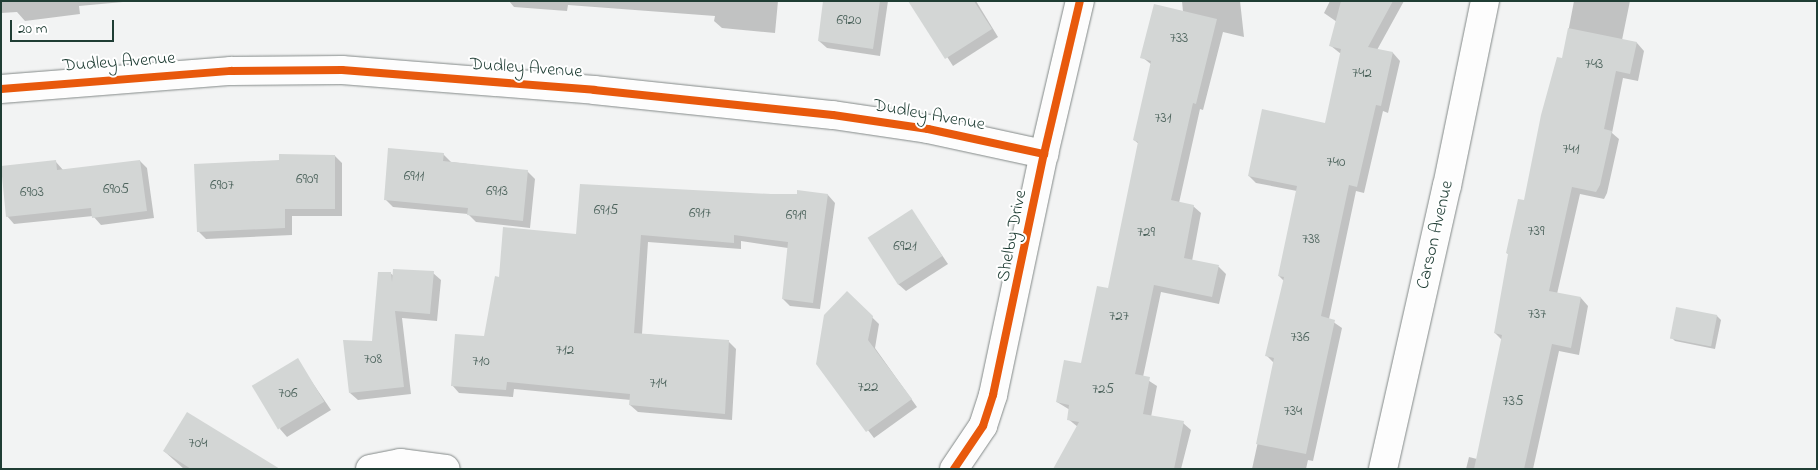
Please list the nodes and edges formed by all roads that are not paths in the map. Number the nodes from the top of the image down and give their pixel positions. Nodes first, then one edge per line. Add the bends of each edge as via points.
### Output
1 (1080, 1) edge
2 (1485, 1) edge
3 (1, 89) edge
4 (1044, 154) junction
5 (370, 469) edge
6 (446, 469) edge
7 (954, 469) edge
8 (1383, 469) edge

1 - 4 street, Shelby Drive
2 - 8 street, Carson Avenue via 1448,186
3 - 4 street, Dudley Avenue via 231,71 342,70 594,90 786,110 928,129
4 - 7 street, Shelby Drive via 994,396 983,426
5 - 6 street via 400,463

